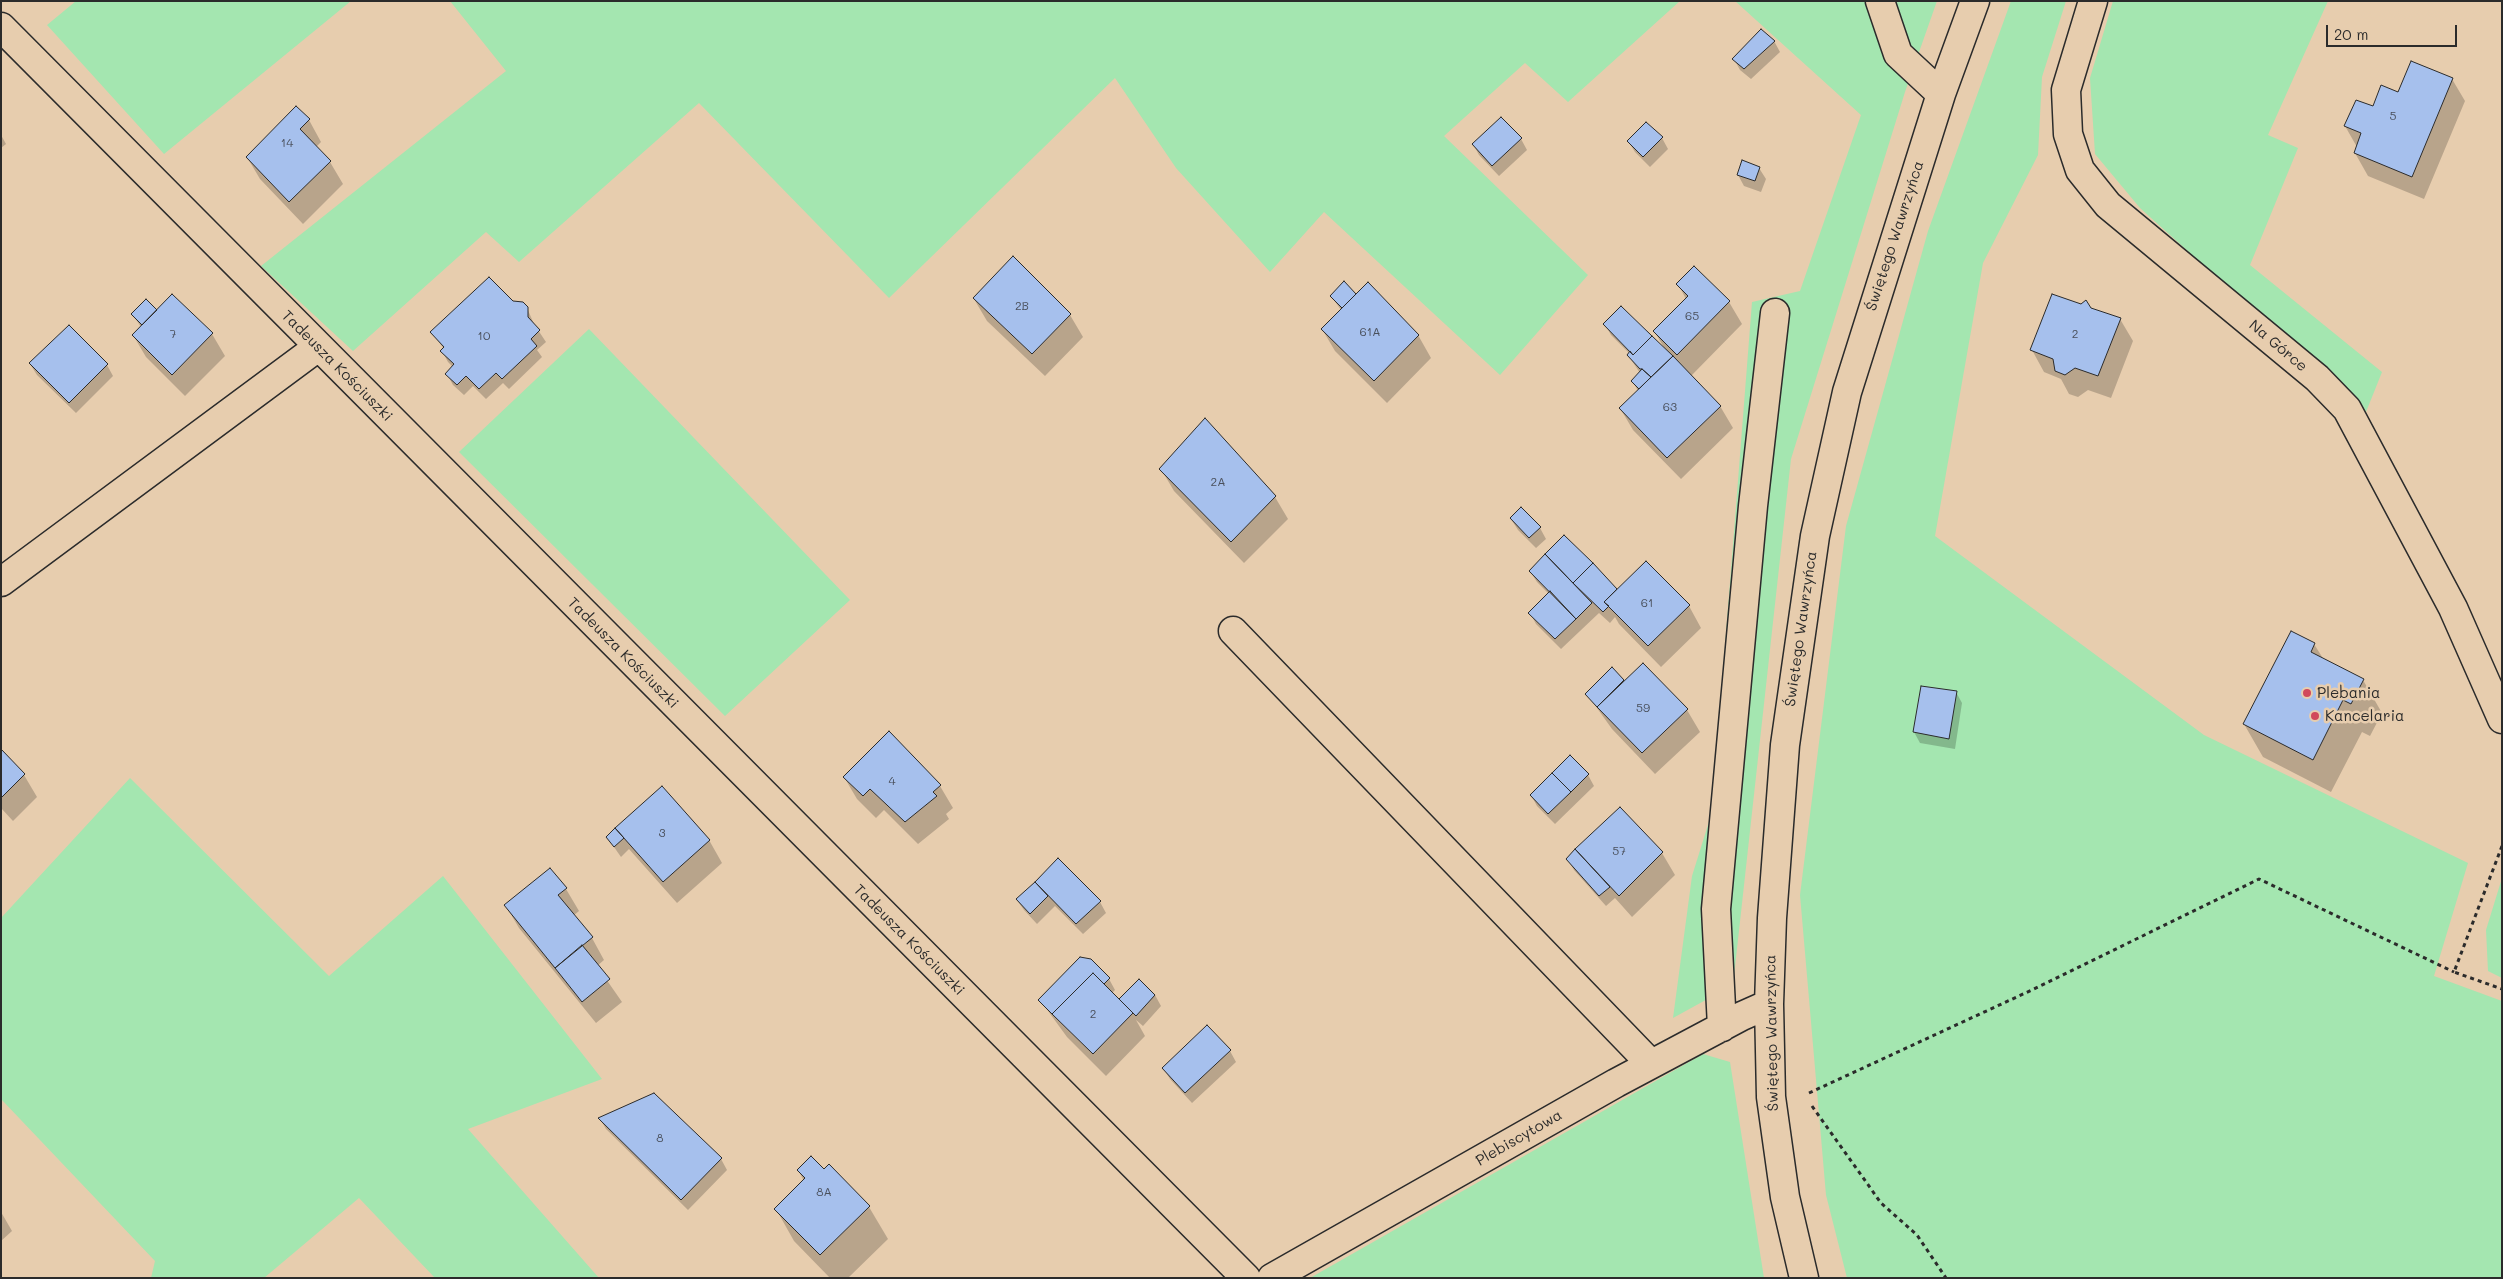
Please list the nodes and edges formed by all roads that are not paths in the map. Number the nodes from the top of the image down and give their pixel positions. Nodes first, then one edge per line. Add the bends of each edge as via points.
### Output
1 (1880, 1) edge
2 (1976, 1) edge
3 (2093, 1) edge
4 (1, 27) edge
5 (1941, 94) junction
6 (1775, 314) dead end
7 (318, 347) junction
8 (1, 582) edge
9 (1233, 631) dead end
10 (2502, 719) edge
11 (1769, 1004) junction
12 (1722, 1027) junction
13 (1651, 1064) junction
14 (1246, 1278) edge
15 (1272, 1278) edge
16 (1804, 1278) edge

1 - 5 street via 1898,54
2 - 5 street, Świętego Wawrzyńca
3 - 10 street, Na Górce via 2066,90 2068,134 2080,170 2108,205 2317,378 2346,409 2453,608
4 - 7 street, Tadeusza Kościuszki
5 - 11 street, Świętego Wawrzyńca via 1847,392 1815,536 1785,745
6 - 12 street via 1752,516 1716,909
7 - 8 street
7 - 14 street, Tadeusza Kościuszki
9 - 13 street
11 - 12 street, Plebiscytowa
11 - 16 street, Świętego Wawrzyńca via 1771,1097 1785,1197
12 - 13 street, Plebiscytowa
13 - 15 street, Plebiscytowa

